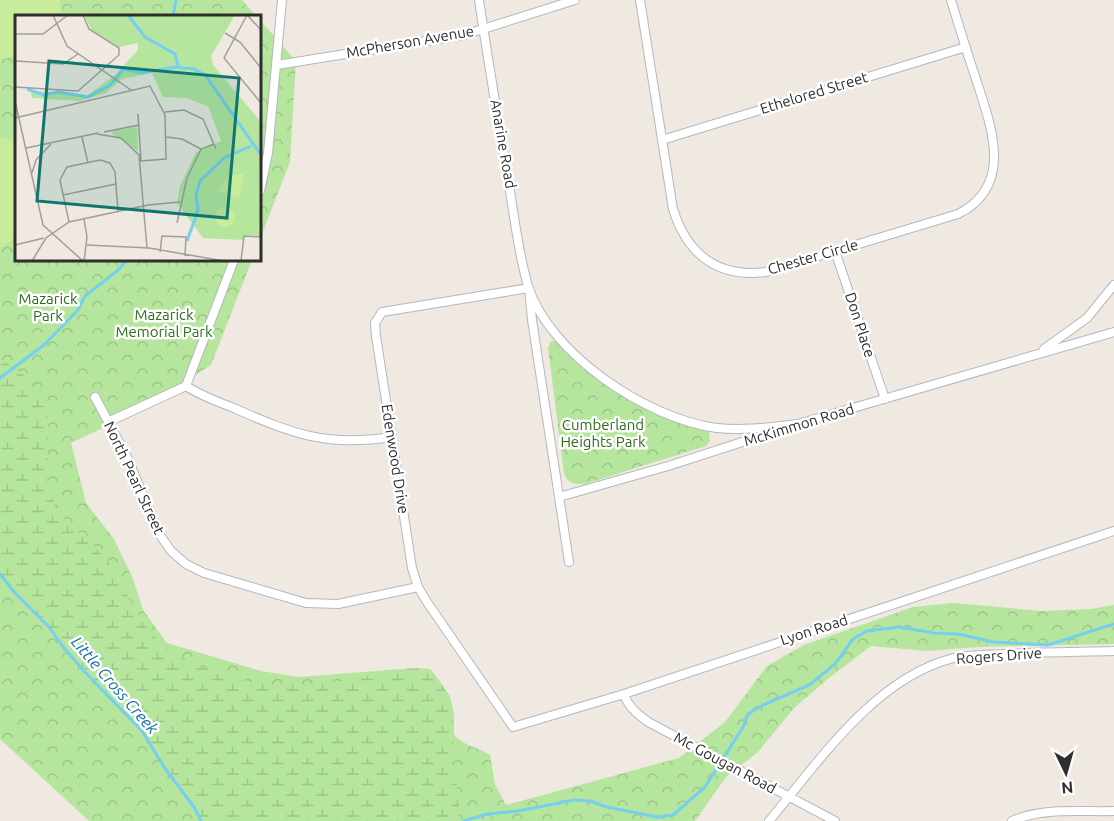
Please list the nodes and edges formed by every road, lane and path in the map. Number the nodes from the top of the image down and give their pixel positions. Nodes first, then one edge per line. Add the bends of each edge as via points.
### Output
1 (282, 0) edge
2 (479, 0) edge
3 (575, 0) edge
4 (640, 0) edge
5 (951, 0) edge
6 (483, 29) junction
7 (966, 46) junction
8 (277, 65) junction
9 (662, 140) junction
10 (261, 186) edge
11 (836, 251) junction
12 (234, 261) edge
13 (1114, 285) edge
14 (529, 288) junction
15 (1114, 332) edge
16 (1038, 353) junction
17 (186, 386) junction
18 (95, 397) dead end
19 (885, 399) junction
20 (108, 422) junction
21 (798, 424) junction
22 (391, 437) junction
23 (559, 497) junction
24 (1114, 531) edge
25 (568, 562) dead end
26 (418, 587) junction
27 (1114, 651) edge
28 (624, 694) junction
29 (513, 727) joint
30 (789, 797) junction
31 (1114, 811) edge
32 (769, 821) edge
33 (835, 821) edge
34 (1012, 821) edge

1 - 8 street
2 - 6 street, Anarine Road
3 - 6 street, McPherson Avenue
4 - 9 street, Chester Circle
5 - 7 street, Chester Circle
6 - 8 street, McPherson Avenue
6 - 14 street, Anarine Road
7 - 9 street, Ethelored Street
7 - 11 street, Chester Circle via 993,136 994,162 986,187 975,202 958,214
8 - 10 street
9 - 11 street, Chester Circle via 677,221 690,244 709,262 753,274
11 - 19 street, Don Place
12 - 17 street
13 - 16 street, McKimmon Road via 1087,318
14 - 21 street, Anarine Road via 545,319 570,350 610,384 657,410 716,428
14 - 22 street, Edenwood Drive via 389,310 378,317 376,336
14 - 23 street, Anarine Road
15 - 16 street, McKimmon Road
16 - 19 street, McKimmon Road
17 - 20 street
17 - 22 street via 298,434 338,440
18 - 20 street, North Pearl Street
19 - 21 street, McKimmon Road
20 - 26 street, North Pearl Street via 163,541 198,571 306,603 338,604
21 - 23 street, McKimmon Road
22 - 26 street, Edenwood Drive via 411,568
23 - 25 street, Anarine Road
24 - 28 street, Lyon Road
26 - 29 street, Edenwood Drive
27 - 30 street, Rogers Drive via 982,655 931,666 907,678 861,715
28 - 29 street, Lyon Road
28 - 30 street, Mc Gougan Road via 645,720
30 - 32 street, Rogers Drive
30 - 33 street, Mc Gougan Road
31 - 34 street via 1045,812

